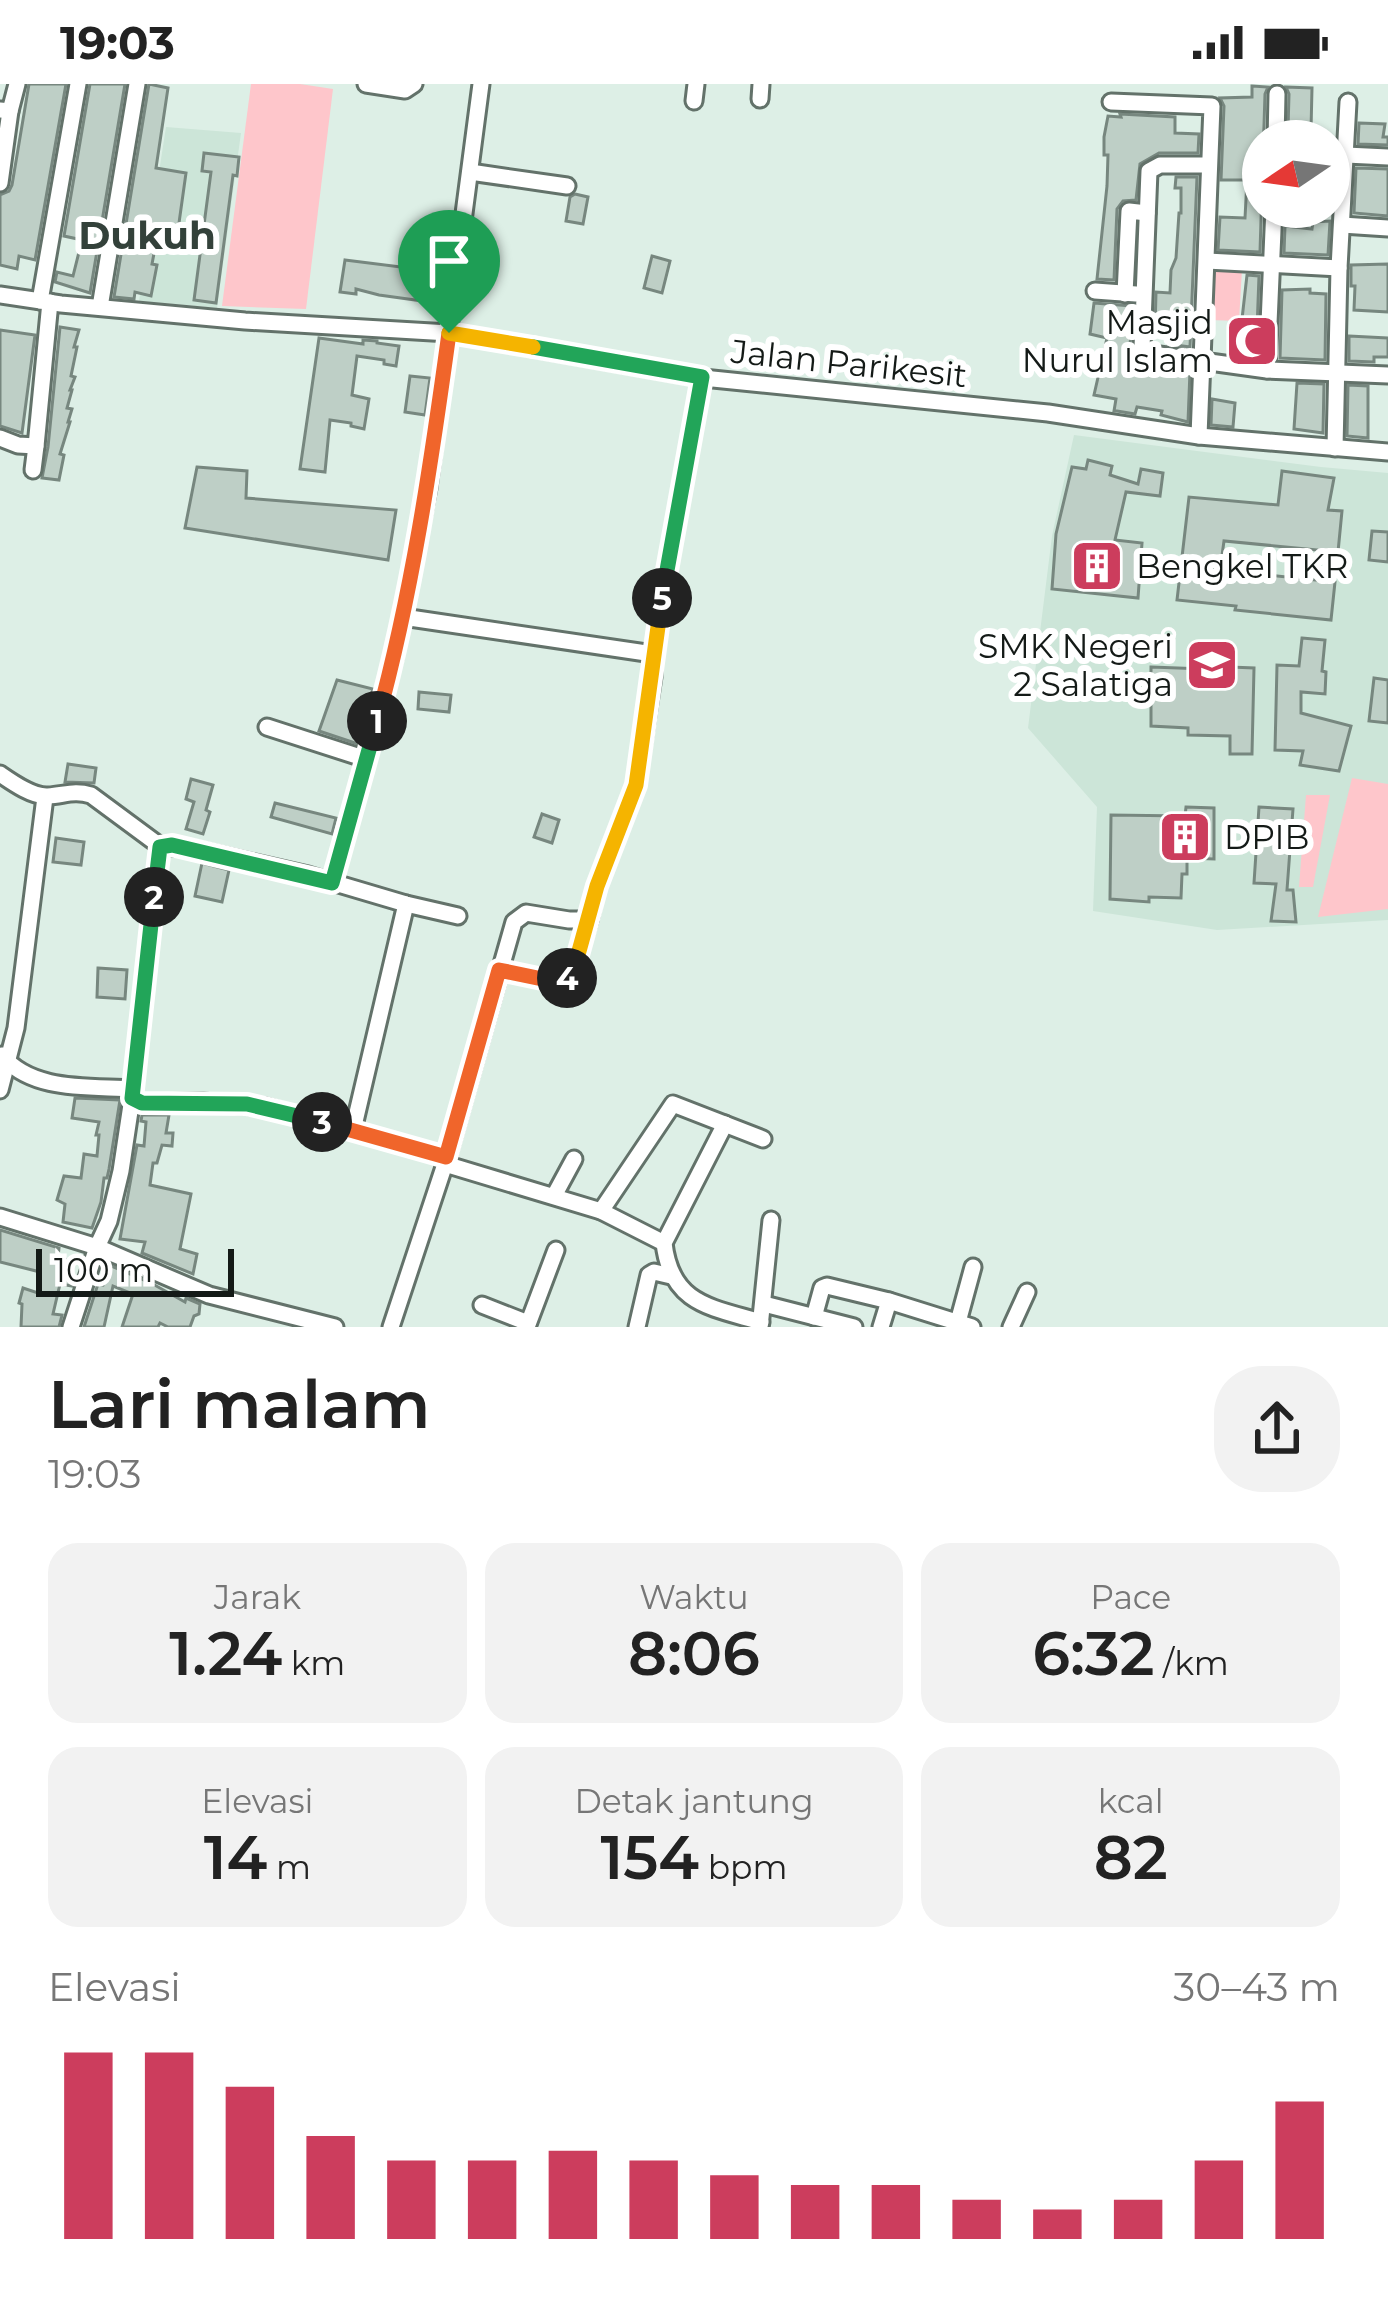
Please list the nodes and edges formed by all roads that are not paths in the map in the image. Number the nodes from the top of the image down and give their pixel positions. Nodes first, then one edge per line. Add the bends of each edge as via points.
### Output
1 (17, 84) edge
2 (78, 84) edge
3 (137, 84) edge
4 (366, 84) edge
5 (414, 84) edge
6 (481, 84) edge
7 (1277, 94) dead end
8 (1112, 102) dead end
9 (1348, 102) dead end
10 (5, 110) edge
11 (1276, 120) edge
12 (1347, 120) edge
13 (1350, 155) edge
14 (1209, 156) junction
15 (1388, 157) edge
16 (470, 172) junction
17 (0, 183) edge
18 (567, 186) dead end
19 (1147, 212) junction
20 (1350, 225) edge
21 (1273, 228) edge
22 (1342, 228) edge
23 (1388, 228) edge
24 (1207, 261) junction
25 (1272, 265) junction
26 (1340, 268) junction
27 (1095, 291) dead end
28 (1125, 294) junction
29 (0, 295) edge
30 (1144, 295) junction
31 (45, 302) junction
32 (100, 307) junction
33 (449, 333) junction
34 (1202, 360) junction
35 (1267, 370) junction
36 (1337, 375) junction
37 (1388, 375) edge
38 (702, 377) junction
39 (1198, 436) junction
40 (0, 438) edge
41 (36, 446) junction
42 (1335, 448) junction
43 (1388, 452) edge
44 (33, 470) dead end
45 (403, 617) junction
46 (652, 654) junction
47 (267, 727) dead end
48 (366, 759) junction
49 (0, 774) edge
50 (45, 797) junction
51 (160, 847) junction
52 (332, 883) junction
53 (406, 904) junction
54 (458, 916) dead end
55 (589, 920) junction
56 (499, 970) junction
57 (3, 1057) edge
58 (0, 1090) edge
59 (133, 1094) junction
60 (725, 1124) junction
61 (352, 1130) junction
62 (763, 1139) dead end
63 (574, 1160) dead end
64 (446, 1161) junction
65 (554, 1196) junction
66 (601, 1211) junction
67 (0, 1216) edge
68 (771, 1220) dead end
69 (664, 1243) junction
70 (97, 1247) junction
71 (556, 1250) dead end
72 (973, 1267) dead end
73 (671, 1276) junction
74 (1027, 1292) dead end
75 (889, 1301) junction
76 (764, 1304) junction
77 (482, 1305) dead end
78 (814, 1317) junction
79 (306, 1323) edge
80 (760, 1324) edge
81 (965, 1324) edge
82 (527, 1325) edge
83 (71, 1327) edge
84 (335, 1327) edge
85 (391, 1327) edge
86 (637, 1327) edge
87 (854, 1327) edge
88 (881, 1327) edge
89 (1011, 1327) edge

1 - 10 street
2 - 31 street
3 - 32 street
4 - 5 street
6 - 16 street
7 - 11 street
8 - 14 street via 1212,106
9 - 12 street
10 - 17 street
13 - 15 street
14 - 19 street via 1149,171
14 - 24 street
16 - 18 street
16 - 33 street
19 - 28 street via 1129,211
19 - 30 street
20 - 23 street
21 - 25 street
22 - 26 street
24 - 25 street
24 - 34 street
25 - 26 street
25 - 35 street
26 - 36 street
27 - 28 street
28 - 30 street
29 - 31 street, Jalan Parikesit
30 - 34 street via 1149,349
31 - 32 street, Jalan Parikesit
31 - 41 street
32 - 33 street, Jalan Parikesit
33 - 38 street, Jalan Parikesit
33 - 45 street
34 - 35 street
34 - 39 street
35 - 36 street
36 - 37 street
36 - 42 street
38 - 39 street, Jalan Parikesit
38 - 46 street
39 - 42 street, Jalan Parikesit
40 - 41 street
41 - 44 street
42 - 43 street, Jalan Parikesit
45 - 46 street
45 - 48 street
46 - 55 street via 636,785
47 - 48 street
48 - 52 street
49 - 50 street
50 - 51 street via 91,795
50 - 57 street via 16,1028
51 - 52 street
51 - 59 street
52 - 53 street
53 - 54 street
53 - 61 street
55 - 56 street via 518,916
55 - 56 street via 566,980
56 - 64 street
57 - 58 street
57 - 59 street via 45,1082
59 - 61 street via 142,1103 247,1104
59 - 70 street via 122,1172
60 - 62 street
60 - 66 street via 669,1106
60 - 69 street
61 - 64 street
63 - 65 street
64 - 65 street
64 - 85 street
65 - 66 street
66 - 69 street
67 - 70 street
68 - 76 street
69 - 73 street
70 - 79 street via 187,1288
70 - 83 street
71 - 82 street
72 - 81 street
73 - 80 street via 703,1305
73 - 86 street via 651,1273
74 - 89 street
75 - 78 street via 824,1286
75 - 81 street
75 - 88 street
76 - 78 street
76 - 80 street
77 - 82 street
78 - 87 street
79 - 84 street

